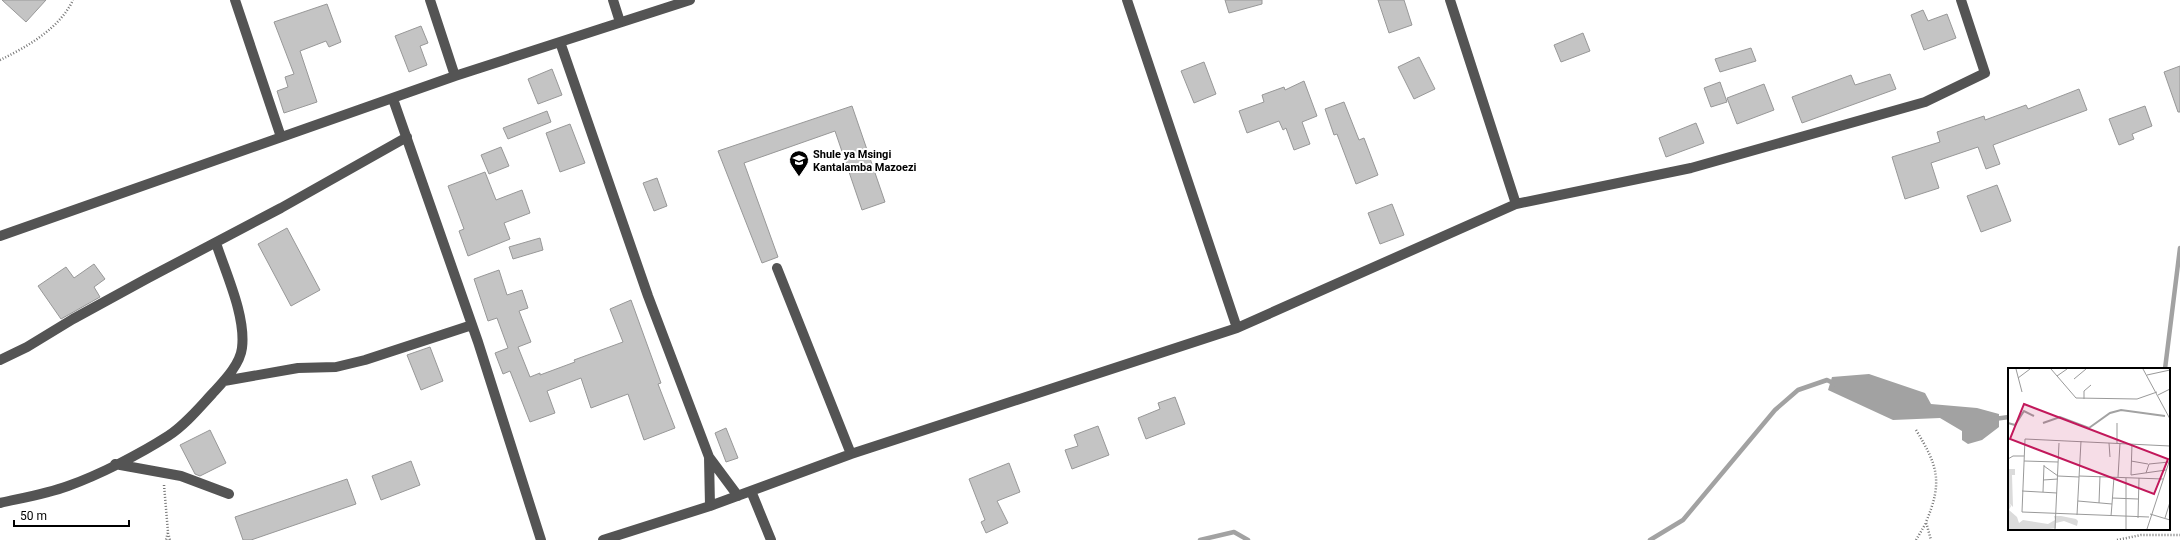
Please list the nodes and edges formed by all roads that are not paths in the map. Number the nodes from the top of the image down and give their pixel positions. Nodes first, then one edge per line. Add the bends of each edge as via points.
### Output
1 (235, 0) edge
2 (430, 0) edge
3 (613, 0) edge
4 (690, 0) edge
5 (1127, 0) edge
6 (1450, 0) edge
7 (1961, 0) edge
8 (620, 22) junction
9 (560, 42) junction
10 (455, 76) junction
11 (393, 99) junction
12 (281, 137) junction
13 (407, 137) junction
14 (1516, 204) junction
15 (0, 236) edge
16 (216, 243) junction
17 (777, 268) dead end
18 (472, 325) junction
19 (1237, 328) junction
20 (0, 360) edge
21 (224, 381) junction
22 (851, 454) junction
23 (709, 457) junction
24 (115, 464) junction
25 (751, 491) junction
26 (229, 494) dead end
27 (738, 496) junction
28 (0, 503) edge
29 (710, 506) junction
30 (541, 540) edge
31 (603, 540) edge
32 (771, 540) edge

1 - 12 street
2 - 10 street
3 - 8 street
4 - 8 street
5 - 19 street
6 - 14 street
7 - 14 street via 1985,73 1925,102 1691,168
8 - 9 street
9 - 10 street
9 - 23 street via 648,296
10 - 11 street
11 - 12 street
11 - 13 street
12 - 15 street
13 - 16 street
13 - 18 street
14 - 19 street
16 - 20 street
16 - 21 street via 243,334 242,351
17 - 22 street
18 - 21 street via 336,367 298,368
18 - 30 street
19 - 22 street
21 - 24 street via 169,436
22 - 25 street
23 - 27 street
23 - 29 street
24 - 26 street via 163,472 197,481
24 - 28 street via 66,487
25 - 27 street
25 - 32 street
27 - 29 street
29 - 31 street

